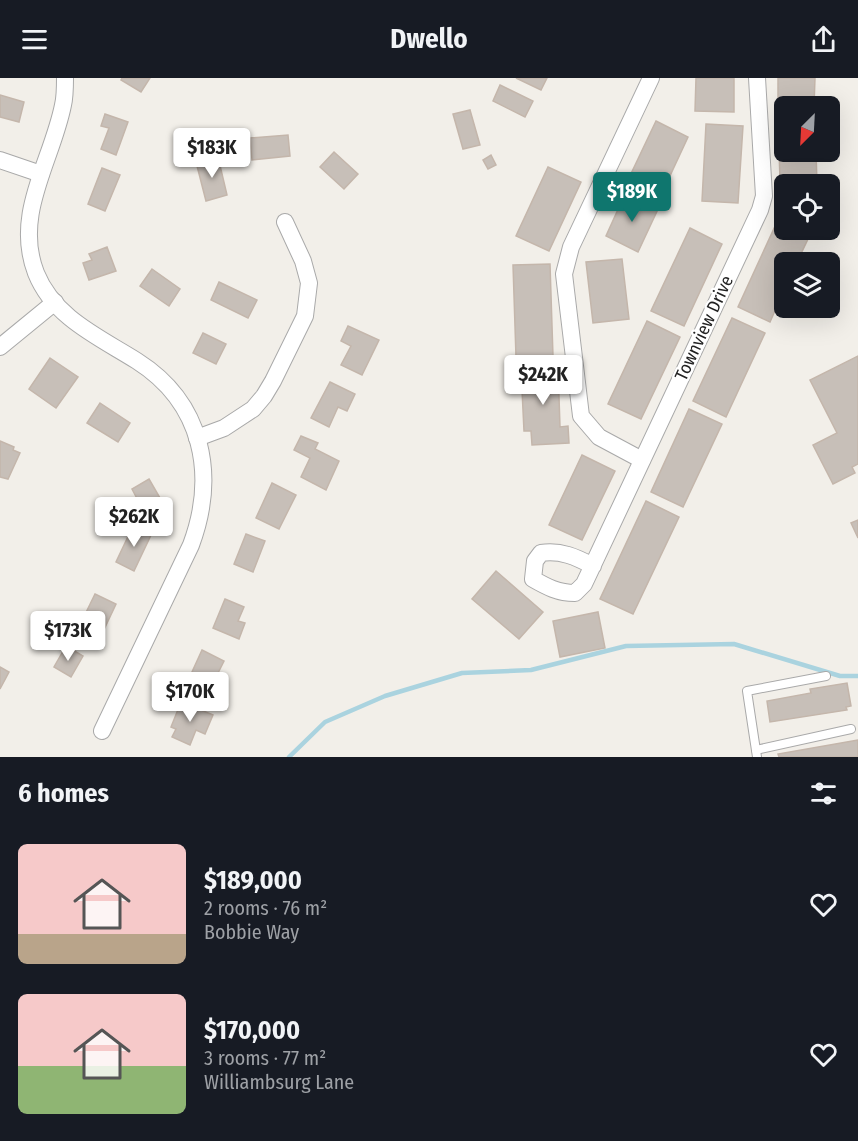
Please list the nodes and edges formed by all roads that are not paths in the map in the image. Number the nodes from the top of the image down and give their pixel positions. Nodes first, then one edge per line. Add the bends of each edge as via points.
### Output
1 (65, 78) edge
2 (651, 78) edge
3 (757, 78) edge
4 (0, 160) edge
5 (41, 174) junction
6 (285, 222) dead end
7 (55, 302) junction
8 (0, 347) edge
9 (197, 438) junction
10 (642, 460) junction
11 (593, 566) dead end
12 (826, 676) dead end
13 (851, 729) dead end
14 (102, 731) dead end
15 (757, 753) edge

1 - 5 street via 63,105
2 - 10 street via 571,247 564,274 581,416 599,438
3 - 10 street, Townview Drive via 764,196 760,210
4 - 5 street
5 - 7 street via 32,204 29,244 36,272
6 - 9 street via 309,284 305,316 273,381 253,409 224,428
7 - 8 street
7 - 9 street via 70,319 139,362 162,382 187,412
9 - 14 street via 204,478 199,524
10 - 11 street, Townview Drive
12 - 15 lane via 747,691
13 - 15 lane

